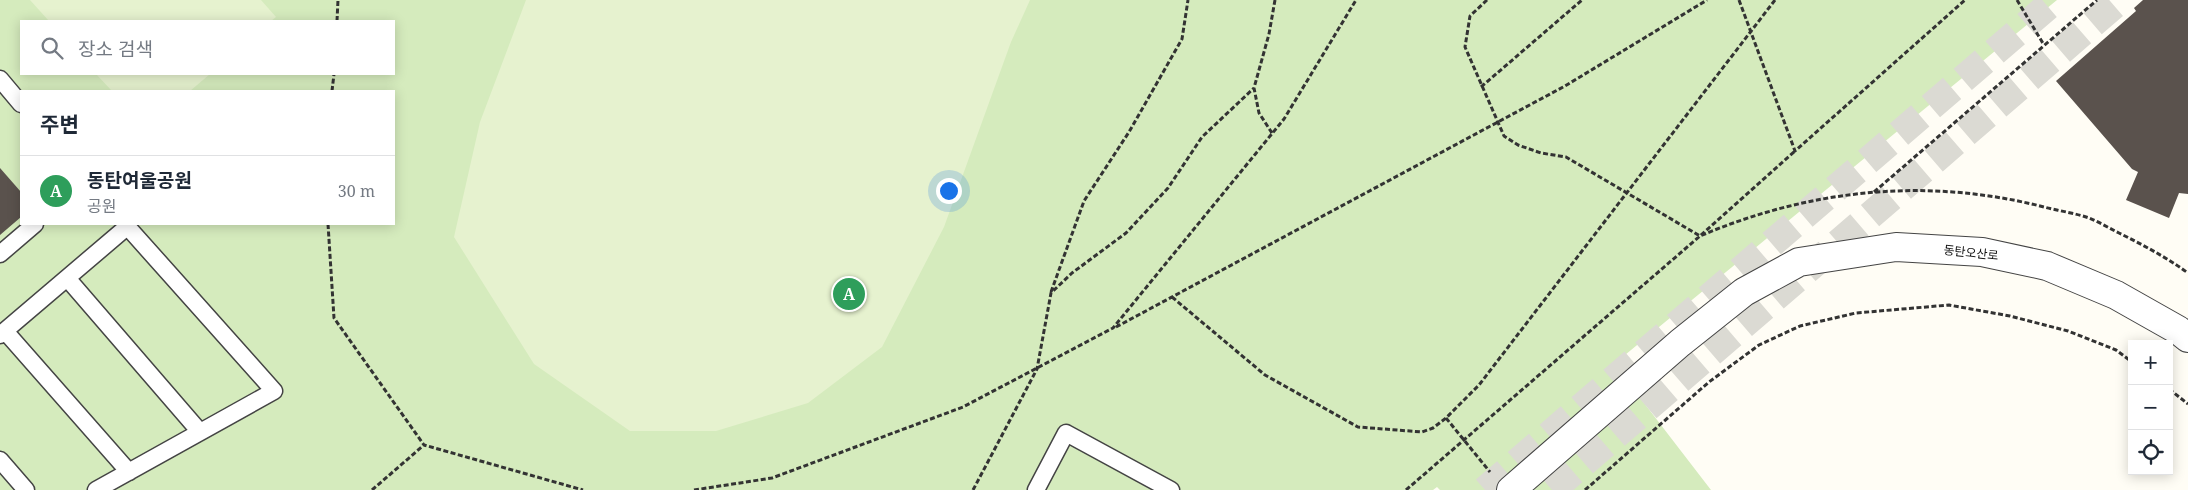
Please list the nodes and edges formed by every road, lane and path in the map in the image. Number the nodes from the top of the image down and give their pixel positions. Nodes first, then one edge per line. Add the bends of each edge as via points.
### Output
1 (338, 0) edge
2 (1188, 0) edge
3 (1275, 0) edge
4 (1356, 0) edge
5 (1487, 0) edge
6 (1582, 0) edge
7 (1707, 0) edge
8 (1740, 0) edge
9 (1775, 0) edge
10 (1965, 0) edge
11 (2017, 0) edge
12 (2097, 0) edge
13 (337, 20) edge
14 (1751, 31) junction
15 (2044, 45) junction
16 (334, 75) edge
17 (0, 79) edge
18 (1481, 87) junction
19 (1254, 88) junction
20 (332, 90) edge
21 (20, 103) edge
22 (1498, 122) junction
23 (1272, 134) junction
24 (1795, 152) junction
25 (1874, 193) dead end
26 (1626, 194) junction
27 (34, 225) edge
28 (126, 225) edge
29 (328, 225) edge
30 (0, 254) edge
31 (67, 278) junction
32 (1051, 293) junction
33 (1172, 297) junction
34 (1113, 328) junction
35 (3, 333) edge
36 (2188, 338) edge
37 (2128, 359) edge
38 (1036, 368) junction
39 (2173, 392) edge
40 (2188, 404) edge
41 (1446, 418) junction
42 (200, 432) junction
43 (424, 445) junction
44 (0, 460) edge
45 (129, 472) junction
46 (1502, 483) edge
47 (716, 488) edge
48 (26, 490) edge
49 (96, 490) edge
50 (372, 490) edge
51 (583, 490) edge
52 (694, 490) edge
53 (973, 490) edge
54 (1036, 490) edge
55 (1171, 490) edge
56 (1585, 490) edge

1 - 13 path
2 - 32 path via 1182,39 1129,132 1084,201
3 - 19 path
4 - 23 path
5 - 18 path via 1470,16 1466,47
6 - 18 path
7 - 22 path via 1565,86
8 - 14 path
9 - 14 path
10 - 24 path
11 - 15 path
12 - 15 path
14 - 24 path
14 - 26 path
15 - 25 path
16 - 20 path
17 - 21 lane
18 - 22 path
19 - 23 path via 1259,113
19 - 32 path via 1202,137 1168,188 1126,234 1072,273
22 - 26 path via 1504,136 1518,145 1566,157
22 - 33 path
23 - 34 path
24 - 26 path via 1700,236
26 - 41 path via 1479,385
27 - 30 lane
28 - 31 lane
28 - 42 lane via 274,391
29 - 43 path via 334,318
31 - 35 lane
31 - 42 lane
32 - 38 path
33 - 34 path
33 - 41 path via 1265,375 1358,428 1422,432
34 - 38 path
35 - 45 lane
36 - 46 street, 동탄오산로 via 2107,291 2046,266 1982,252 1896,247 1799,262 1744,292
37 - 56 path via 2116,350 2068,331 1949,305 1856,312 1800,326 1759,345 1709,382
38 - 47 path via 963,407 772,478
38 - 53 path
39 - 40 path
41 - 46 path
42 - 45 lane
43 - 50 path
43 - 51 path
44 - 48 lane
45 - 49 lane
47 - 52 path
54 - 55 lane via 1066,433

